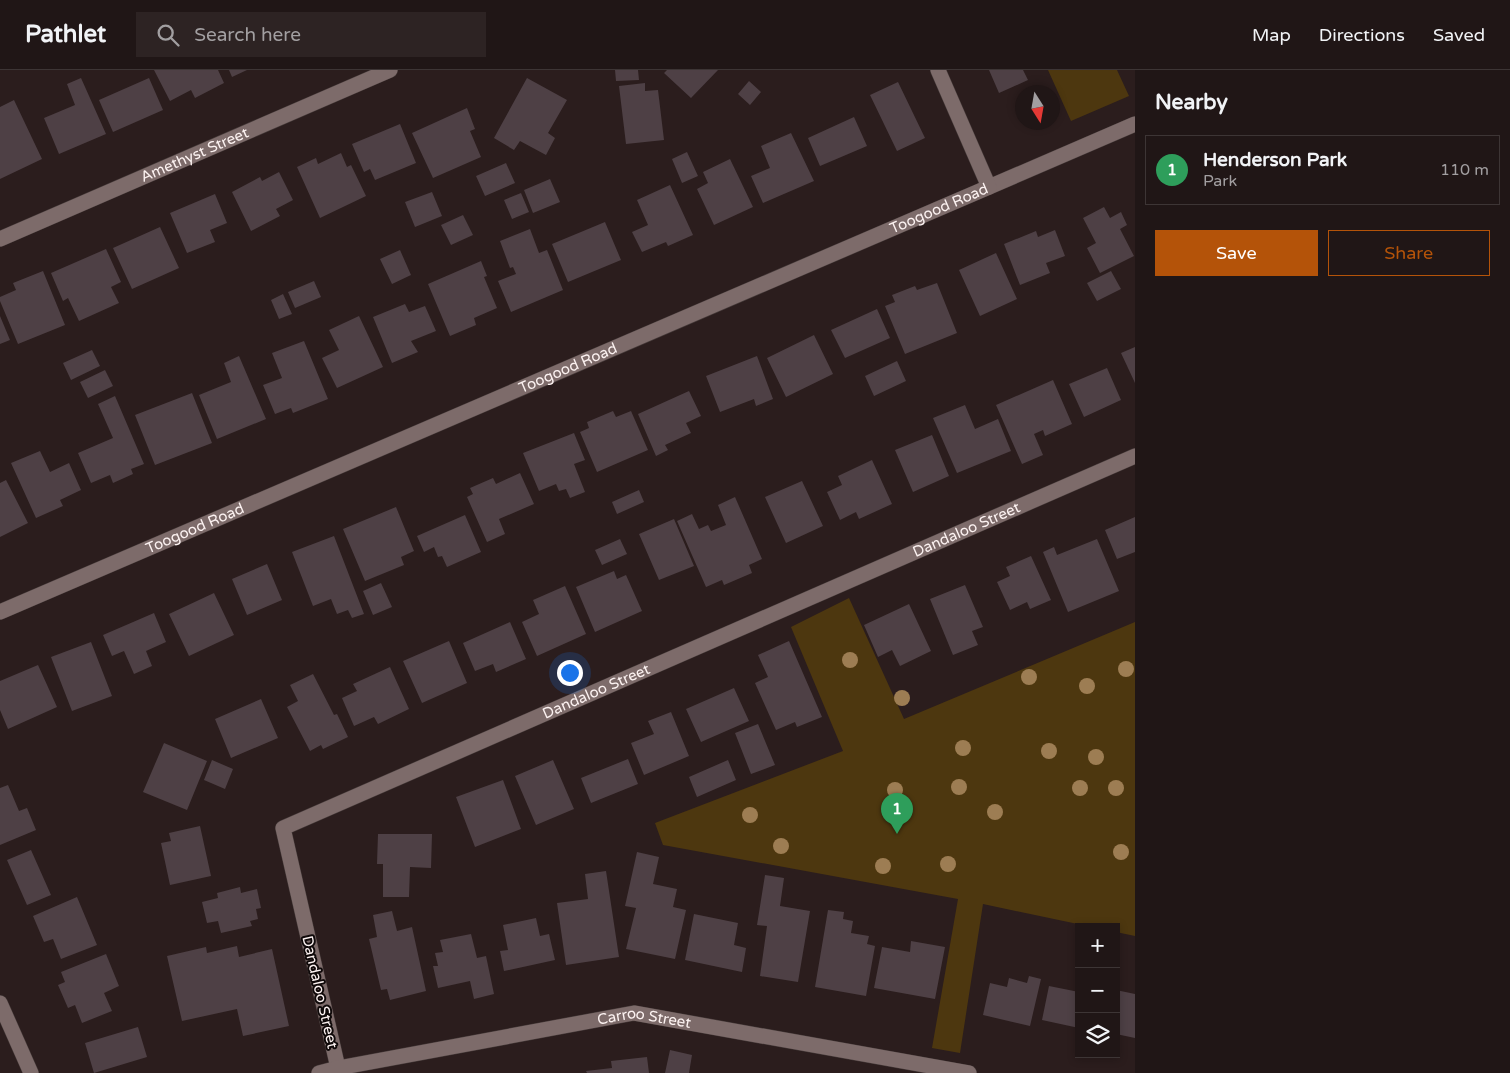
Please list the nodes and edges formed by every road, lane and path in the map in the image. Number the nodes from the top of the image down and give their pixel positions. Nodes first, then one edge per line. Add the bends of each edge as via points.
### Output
1 (390, 70) edge
2 (938, 70) edge
3 (1135, 124) edge
4 (989, 187) junction
5 (0, 239) edge
6 (1135, 456) edge
7 (0, 612) edge
8 (0, 1003) edge
9 (338, 1068) junction
10 (31, 1073) edge
11 (319, 1073) edge
12 (969, 1073) edge

1 - 5 street, Amethyst Street
2 - 4 street
3 - 4 street, Toogood Road
4 - 7 street, Toogood Road
6 - 9 street, Dandaloo Street via 282,828
8 - 10 street
9 - 11 street, Carroo Street
9 - 12 street, Carroo Street via 634,1013

